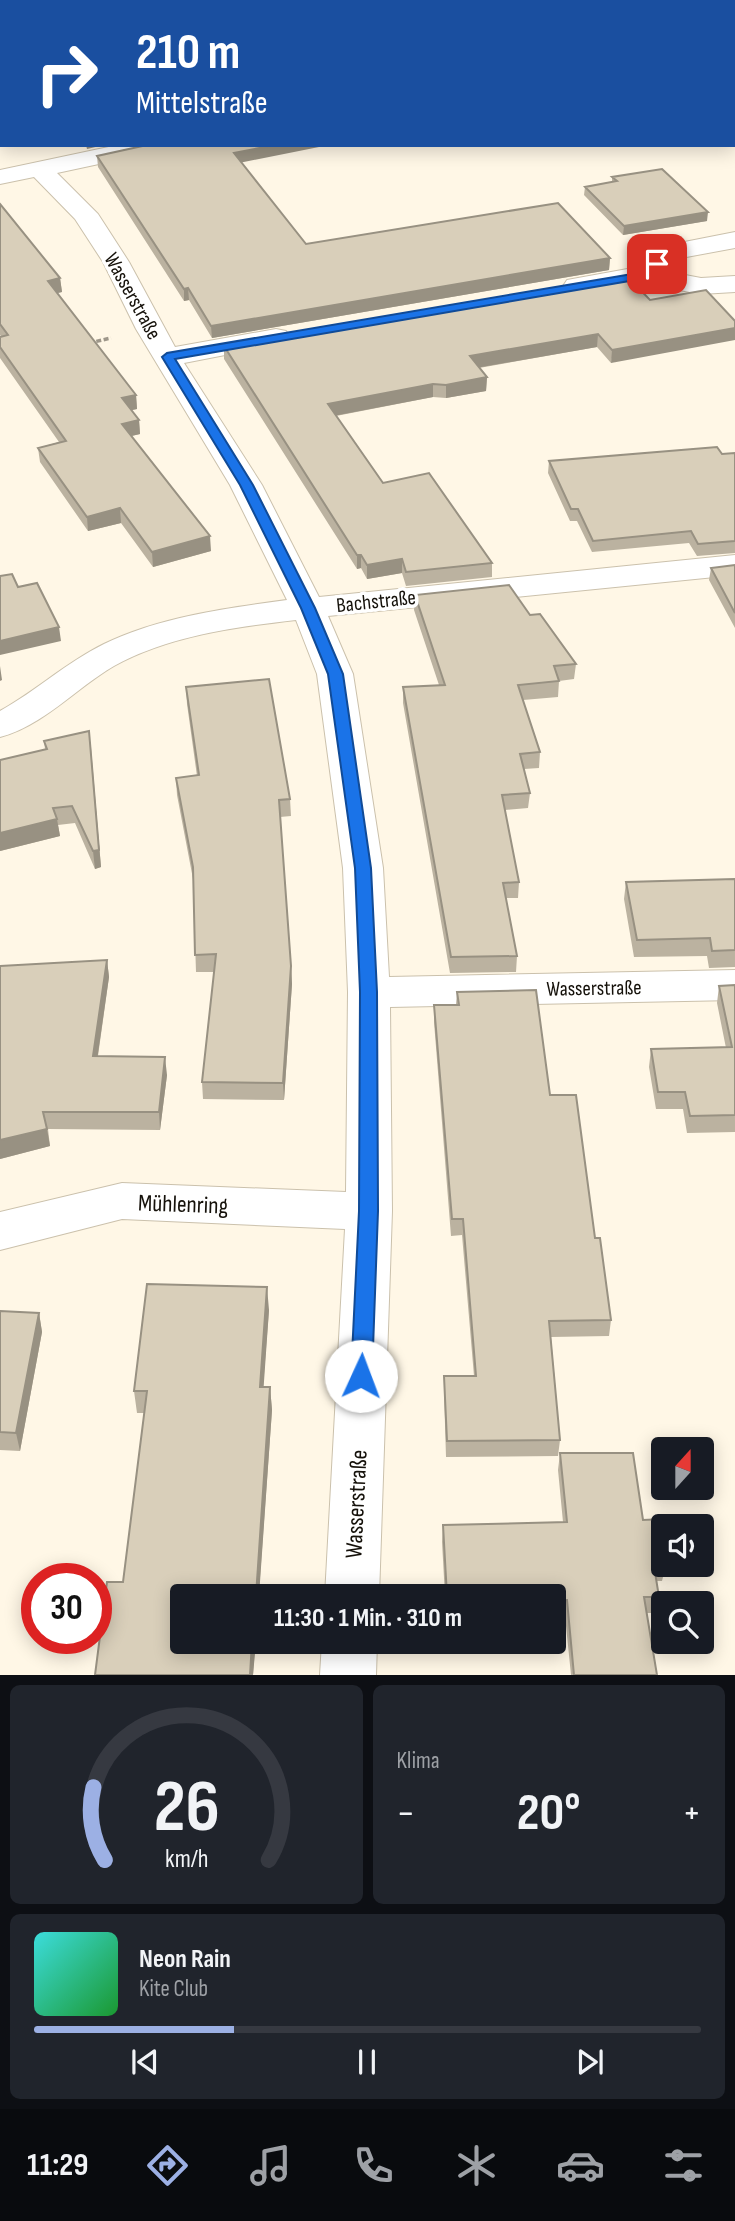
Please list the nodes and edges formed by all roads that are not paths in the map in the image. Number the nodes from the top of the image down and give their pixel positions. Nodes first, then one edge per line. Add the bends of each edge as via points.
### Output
1 (145, 147) edge
2 (38, 168) junction
3 (0, 177) edge
4 (735, 240) edge
5 (641, 275) junction
6 (735, 284) edge
7 (545, 292) edge
8 (298, 334) edge
9 (167, 357) junction
10 (735, 565) edge
11 (308, 608) junction
12 (0, 726) edge
13 (735, 985) edge
14 (369, 992) junction
15 (369, 1211) junction
16 (0, 1231) edge
17 (353, 1584) edge
18 (349, 1654) edge
19 (348, 1675) edge

1 - 2 street
2 - 3 street
2 - 9 street, Wasserstraße via 85,214
4 - 5 street via 673,252
5 - 6 street via 701,286
5 - 7 street
8 - 9 street
9 - 11 street, Wasserstraße via 246,485
10 - 11 street, Bachstraße
11 - 12 street, Bachstraße via 204,625 133,644
11 - 14 street, Wasserstraße via 335,674 363,868
13 - 14 street, Wasserstraße
14 - 15 street, Wasserstraße
15 - 16 street, Mühlenring via 122,1201
15 - 17 street, Wasserstraße
18 - 19 street

